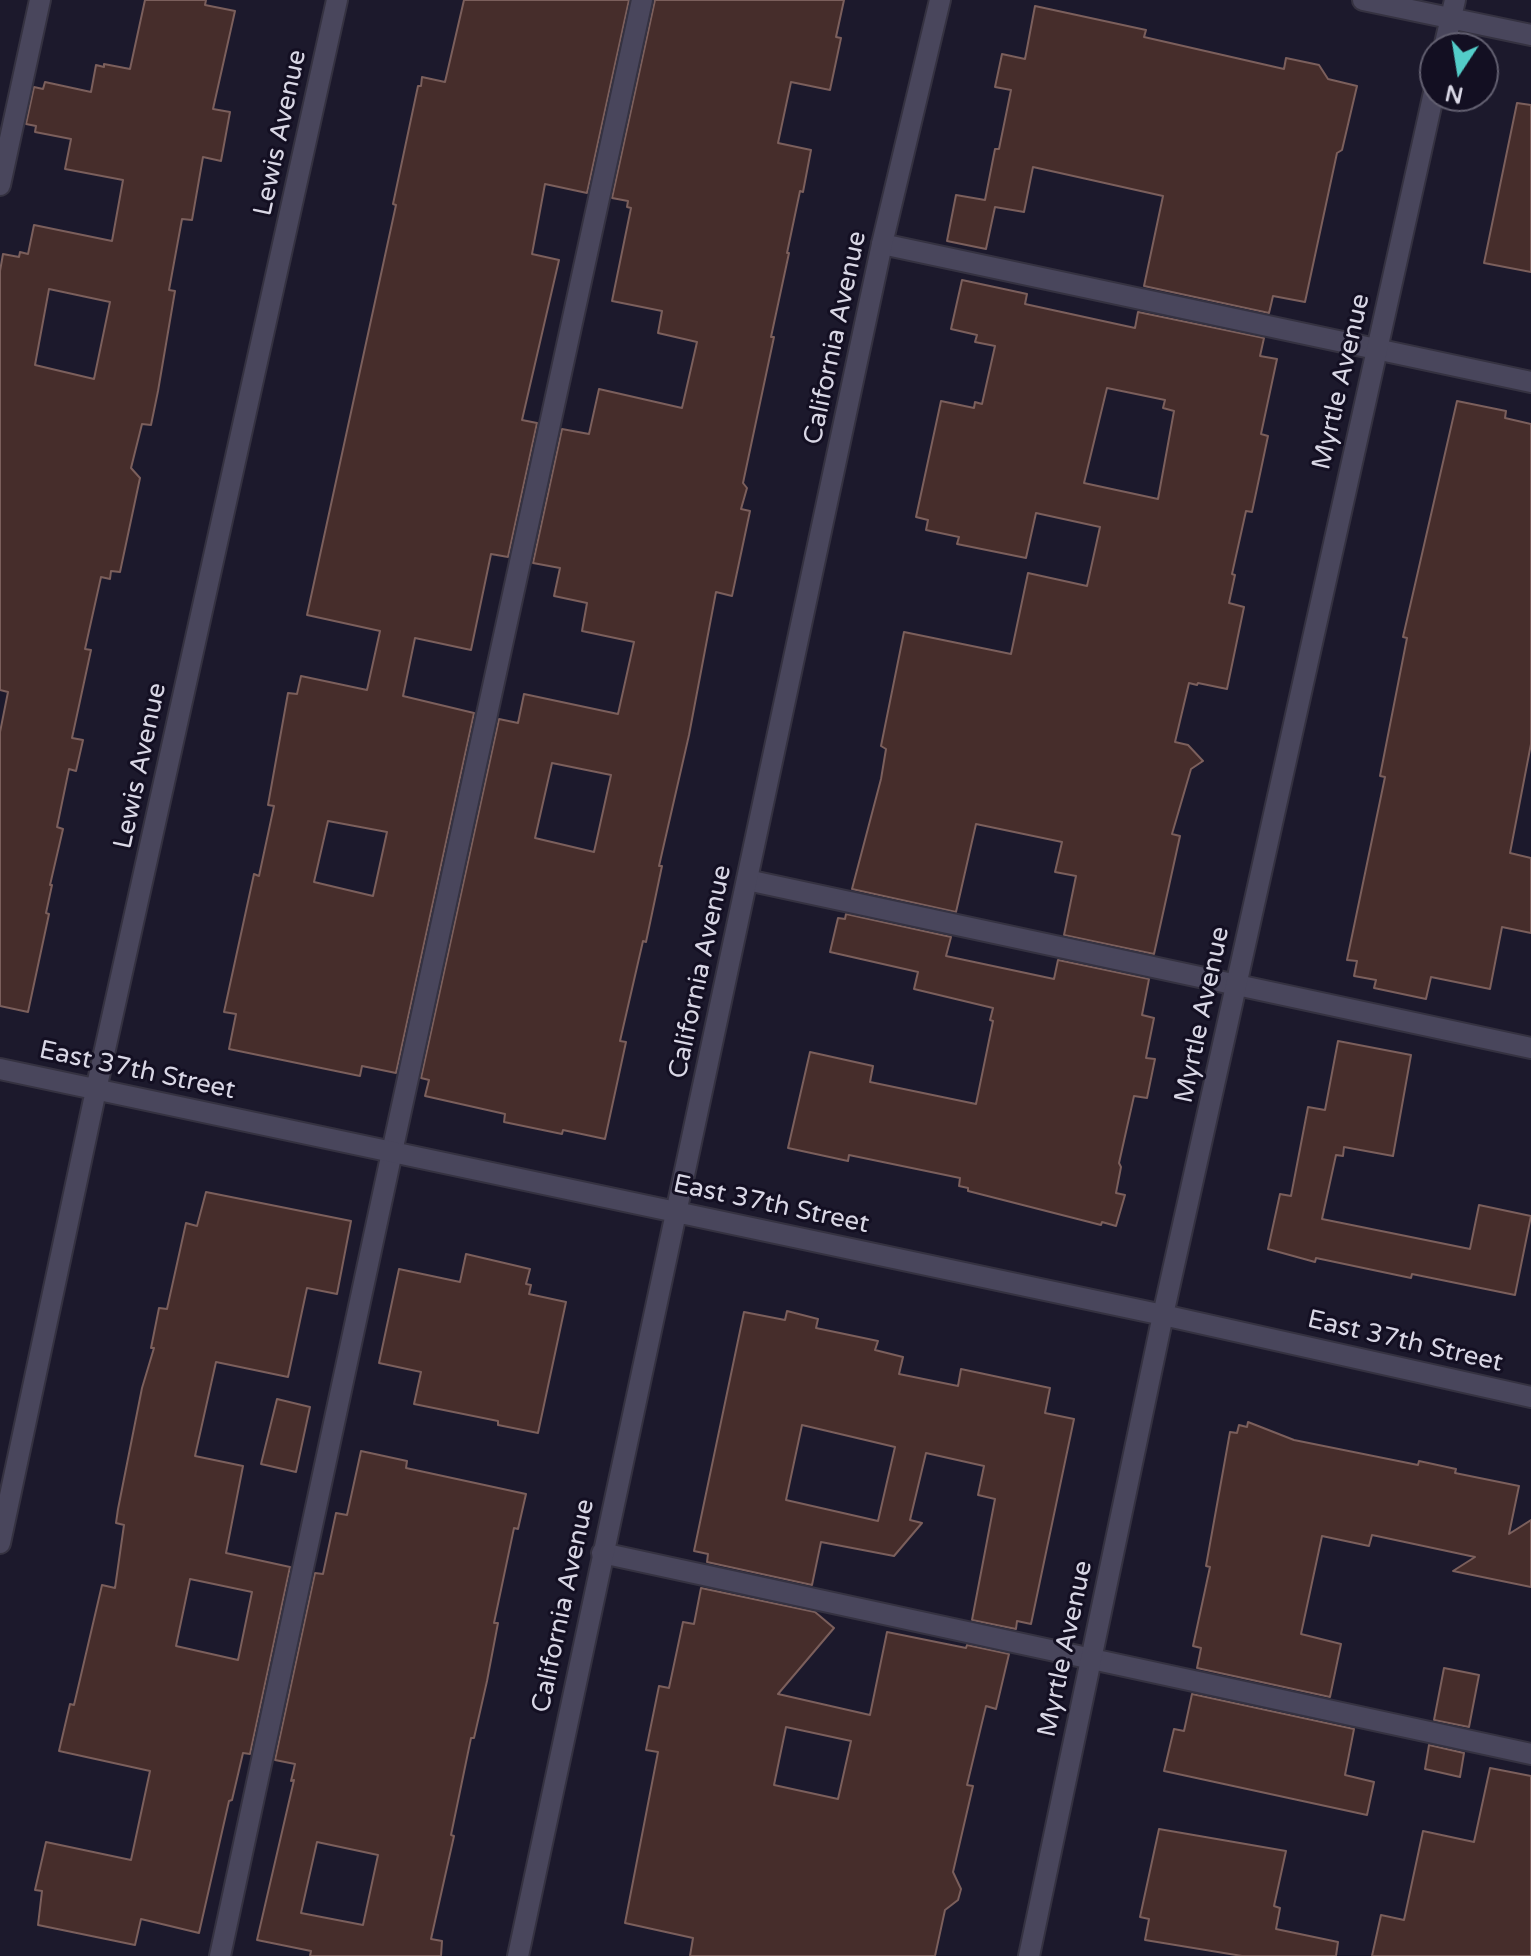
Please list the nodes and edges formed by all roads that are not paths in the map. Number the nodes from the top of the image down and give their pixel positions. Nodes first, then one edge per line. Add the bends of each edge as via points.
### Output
1 (40, 0) edge
2 (337, 0) edge
3 (642, 0) edge
4 (940, 0) edge
5 (1363, 0) edge
6 (1453, 9) edge
7 (1448, 32) edge
8 (1531, 35) edge
9 (1430, 112) edge
10 (0, 185) edge
11 (882, 244) junction
12 (1375, 350) junction
13 (1531, 382) edge
14 (747, 880) junction
15 (1236, 984) junction
16 (1531, 1048) edge
17 (0, 1069) edge
18 (96, 1090) junction
19 (392, 1152) junction
20 (676, 1211) junction
21 (1163, 1315) junction
22 (1531, 1397) edge
23 (0, 1543) edge
24 (602, 1553) junction
25 (1091, 1658) junction
26 (1531, 1754) edge
27 (220, 1956) edge
28 (518, 1956) edge
29 (1029, 1956) edge

1 - 10 street
2 - 18 street, Lewis Avenue
3 - 19 street
4 - 11 street, California Avenue
5 - 6 street
6 - 7 street
6 - 8 street
9 - 12 street, Myrtle Avenue
11 - 12 street
11 - 14 street, California Avenue
12 - 13 street
12 - 15 street, Myrtle Avenue
14 - 15 street
14 - 20 street, California Avenue
15 - 16 street
15 - 21 street, Myrtle Avenue
17 - 18 street, East 37th Street
18 - 19 street, East 37th Street
18 - 23 street, Lewis Avenue
19 - 20 street, East 37th Street
19 - 27 street
20 - 21 street, East 37th Street
20 - 24 street, California Avenue
21 - 22 street, East 37th Street
21 - 25 street, Myrtle Avenue
24 - 25 street
24 - 28 street, California Avenue
25 - 26 street
25 - 29 street, Myrtle Avenue

